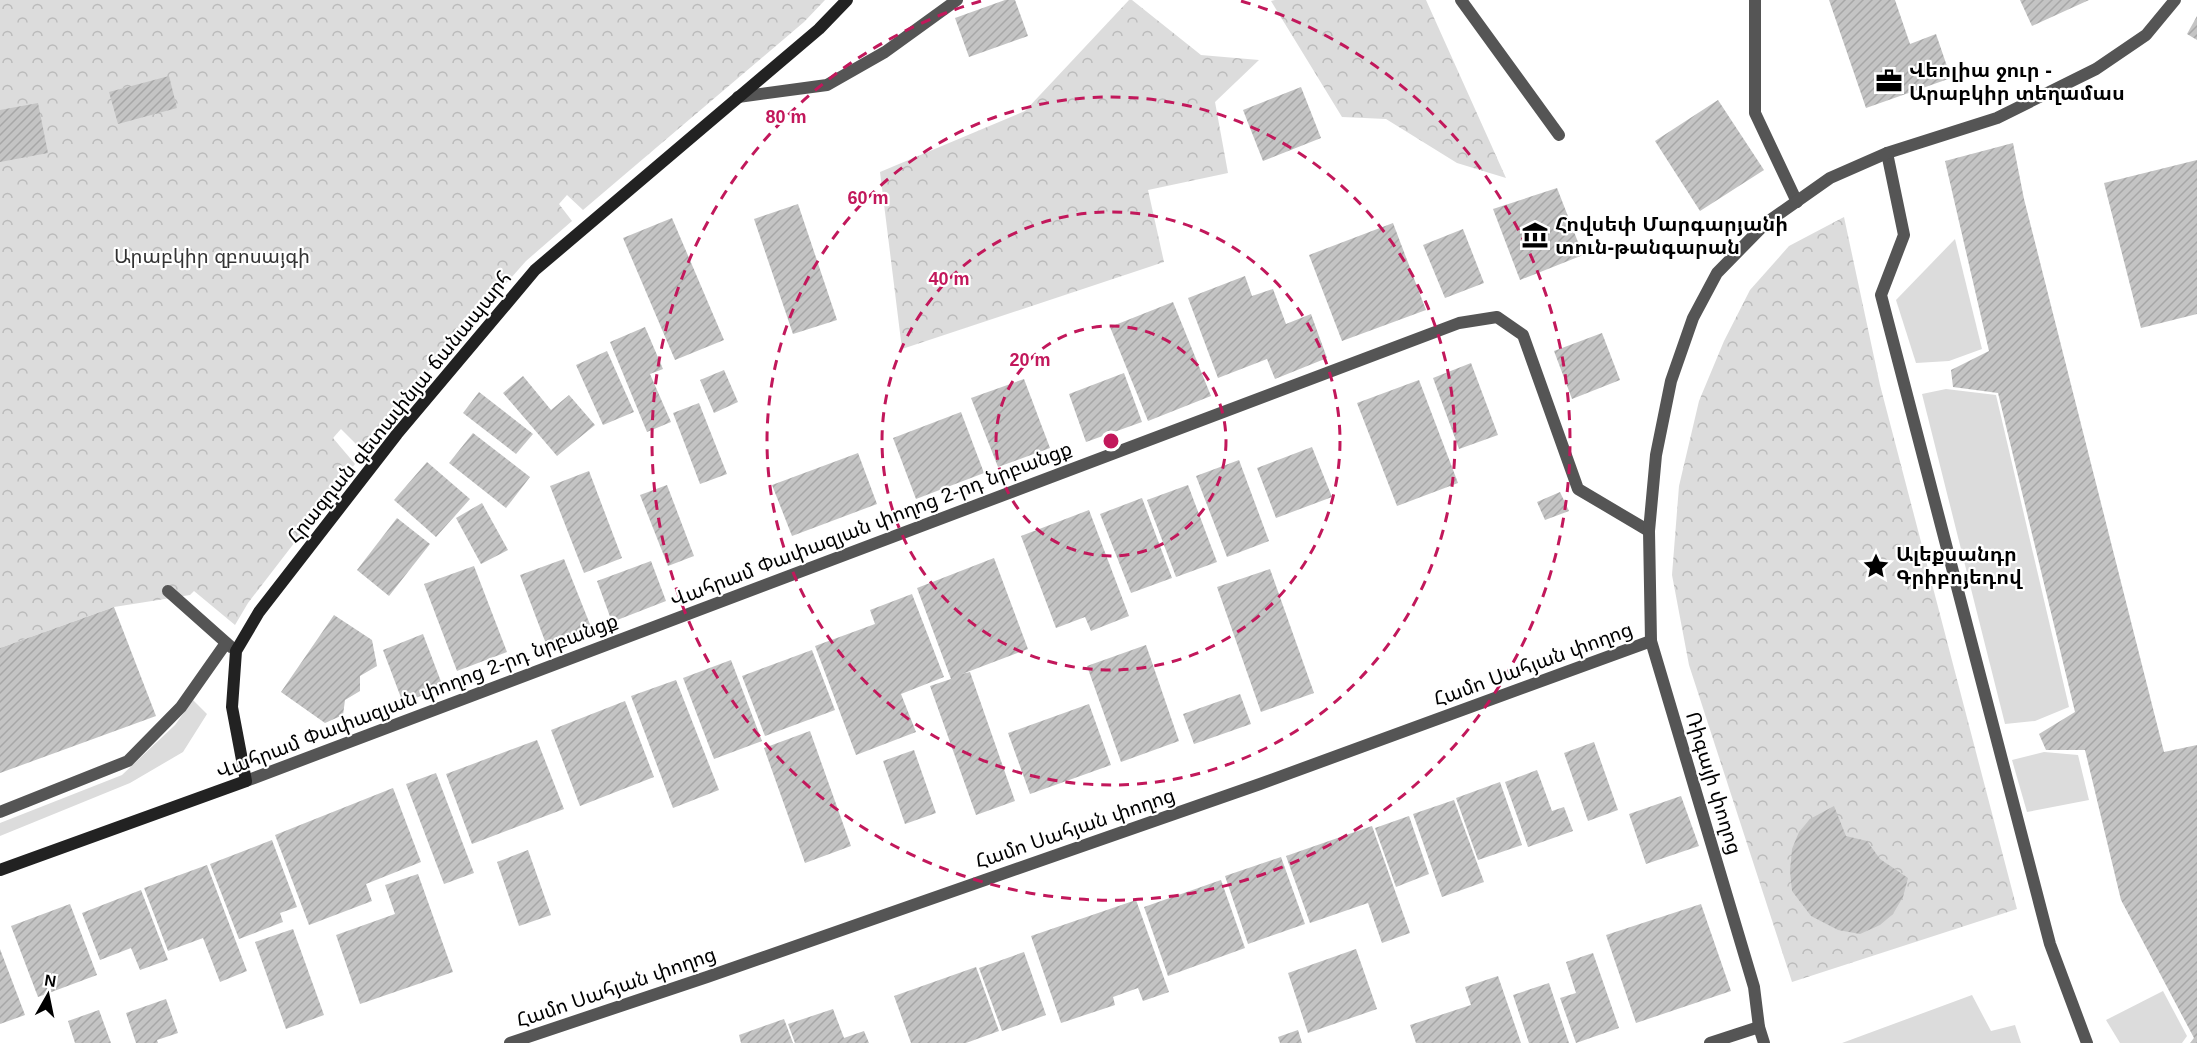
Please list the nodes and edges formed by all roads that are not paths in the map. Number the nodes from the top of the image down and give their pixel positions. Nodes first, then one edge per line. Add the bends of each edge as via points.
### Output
1 (847, 0) edge
2 (957, 0) edge
3 (1461, 0) edge
4 (1755, 0) edge
5 (2175, 0) edge
6 (738, 98) junction
7 (1559, 135) dead end
8 (1887, 153) junction
9 (1797, 202) junction
10 (1649, 531) junction
11 (168, 591) dead end
12 (1651, 641) junction
13 (226, 643) junction
14 (236, 651) junction
15 (246, 781) junction
16 (0, 812) edge
17 (0, 870) edge
18 (1759, 1027) junction
19 (510, 1043) edge
20 (1710, 1043) edge
21 (1764, 1043) edge
22 (2087, 1043) edge

1 - 6 street, Հրազդան գետափնյա ճանապարհ
2 - 6 street via 885,52 827,84
3 - 7 street
4 - 9 street via 1755,113
5 - 8 street, Ռիգայի փողոց via 2146,35 2096,69 1997,118
6 - 14 street, Հրազդան գետափնյա ճանապարհ via 536,270 397,434 259,612
8 - 9 street, Ռիգայի փողոց via 1830,178
8 - 22 street via 1904,235 1881,295 2050,944
9 - 10 street, Ռիգայի փողոց via 1766,224 1717,273 1693,318 1671,381 1656,455
10 - 12 street, Ռիգայի փողոց
10 - 15 street, Վահրամ Փափազյան փողոց 2-րդ նրբանցք via 1578,489 1523,335 1497,317 1459,323
11 - 13 street
12 - 18 street, Ռիգայի փողոց via 1754,987
12 - 19 street, Համո Սահյան փողոց via 1260,784
13 - 14 street
13 - 16 street via 180,707 128,760
14 - 15 street, Հրազդան գետափնյա ճանապարհ via 232,707
15 - 17 street, Վահրամ Փափազյան փողոց 2-րդ նրբանցք
18 - 20 street
18 - 21 street, Ռիգայի փողոց

